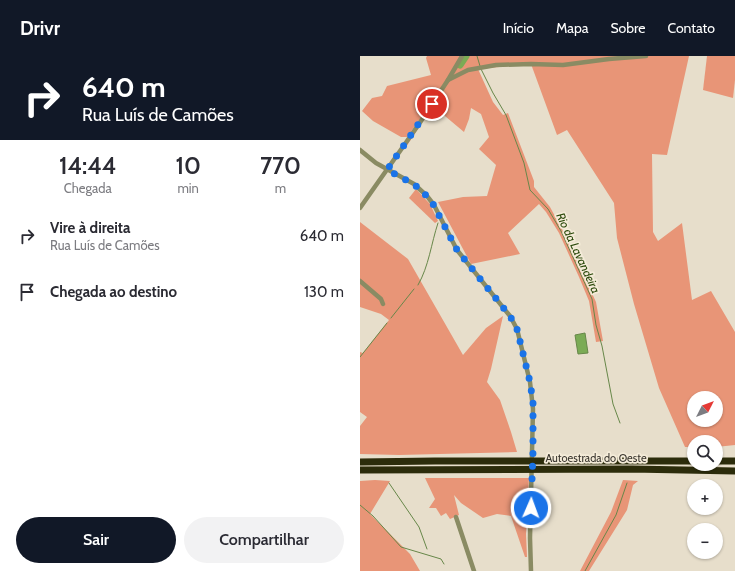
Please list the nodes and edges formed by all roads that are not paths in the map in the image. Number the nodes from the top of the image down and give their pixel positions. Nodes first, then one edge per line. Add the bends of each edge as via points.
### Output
1 (462, 56) edge
2 (646, 56) edge
3 (609, 57) edge
4 (448, 80) junction
5 (360, 150) edge
6 (387, 170) junction
7 (360, 208) edge
8 (360, 281) edge
9 (383, 304) dead end
10 (723, 460) edge
11 (687, 461) edge
12 (735, 461) edge
13 (360, 462) edge
14 (360, 470) edge
15 (735, 471) edge
16 (456, 517) dead end
17 (474, 571) edge
18 (531, 571) edge

1 - 4 street
2 - 3 street
3 - 4 street via 563,65 496,65 468,70
4 - 6 street
5 - 6 street
6 - 7 street
6 - 18 street via 414,184 431,200 457,250 506,312 521,342 533,409
8 - 9 street via 382,299
10 - 12 highway
11 - 13 highway, Autoestrada do Oeste
14 - 15 highway, Autoestrada do Oeste
16 - 17 street

